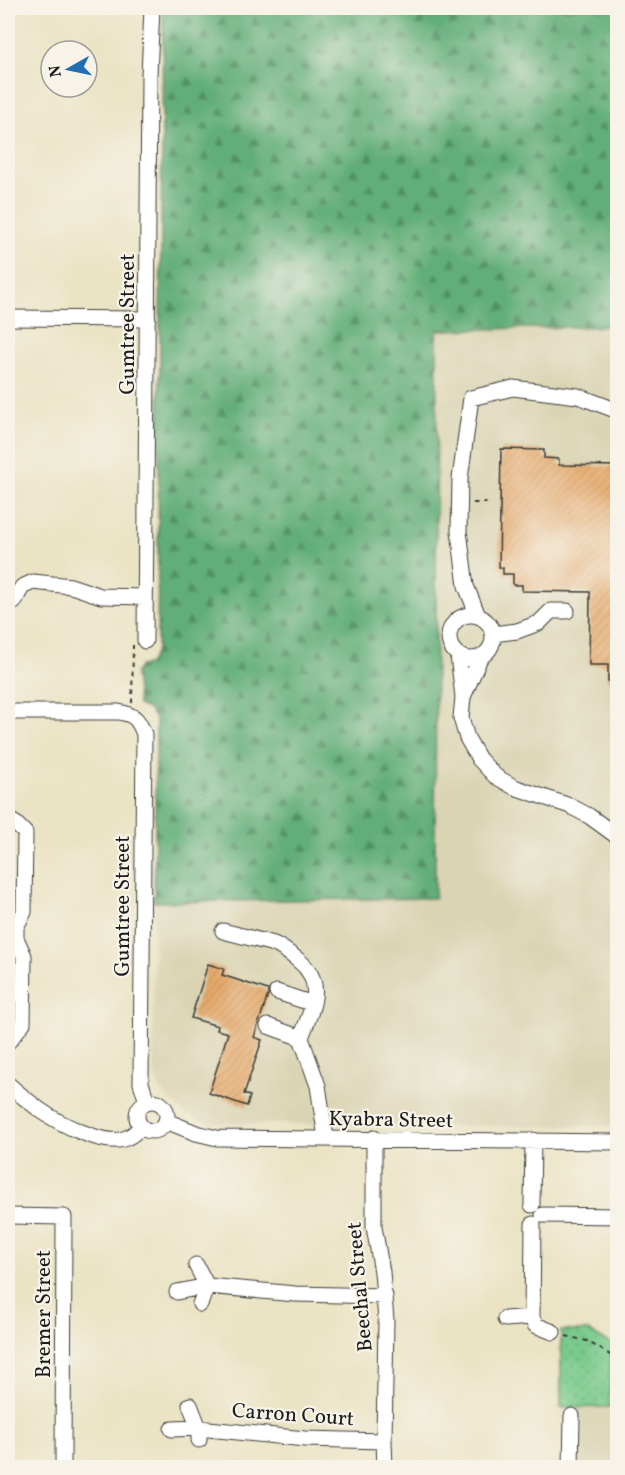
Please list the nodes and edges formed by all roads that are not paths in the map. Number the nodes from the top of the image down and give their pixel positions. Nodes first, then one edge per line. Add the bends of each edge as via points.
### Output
1 (152, 8) edge
2 (8, 318) edge
3 (148, 319) junction
4 (618, 411) edge
5 (466, 586) junction
6 (145, 597) junction
7 (8, 605) edge
8 (567, 611) dead end
9 (478, 616) junction
10 (462, 618) junction
11 (493, 634) junction
12 (139, 642) road end
13 (458, 655) junction
14 (480, 658) junction
15 (463, 697) junction
16 (8, 712) edge
17 (8, 819) edge
18 (618, 837) edge
19 (223, 931) dead end
20 (277, 992) dead end
21 (313, 1004) junction
22 (268, 1026) dead end
23 (302, 1038) junction
24 (8, 1042) edge
25 (8, 1084) edge
26 (147, 1102) junction
27 (166, 1121) junction
28 (141, 1127) junction
29 (326, 1138) junction
30 (374, 1138) junction
31 (533, 1140) junction
32 (618, 1142) edge
33 (536, 1215) junction
34 (8, 1216) edge
35 (618, 1216) edge
36 (196, 1265) dead end
37 (207, 1286) junction
38 (177, 1292) dead end
39 (385, 1296) junction
40 (200, 1304) dead end
41 (532, 1317) junction
42 (505, 1319) dead end
43 (553, 1332) road end
44 (190, 1405) dead end
45 (572, 1416) dead end
46 (172, 1429) dead end
47 (199, 1434) junction
48 (384, 1441) junction
49 (63, 1467) edge
50 (386, 1467) edge
51 (571, 1467) edge

1 - 3 street, Gumtree Street
2 - 3 street
3 - 6 street, Gumtree Street
4 - 5 street via 578,396 513,388 471,398 459,503
5 - 9 street
5 - 10 street
6 - 7 street via 101,596 71,586 33,582 22,587
6 - 12 street, Gumtree Street
8 - 11 street via 551,611 539,623
9 - 10 street
9 - 11 street via 488,622
10 - 13 street via 449,633
11 - 14 street via 493,643
13 - 14 street via 472,660
13 - 15 street
14 - 15 street
15 - 18 street via 461,718 467,738 495,776 514,787 570,806
16 - 26 street, Gumtree Street via 119,712 131,714 144,734 141,1083
17 - 24 street via 25,833 24,912 16,927 24,956 23,1023
19 - 21 street via 274,944 303,964 313,978
20 - 21 street
21 - 23 street
22 - 23 street
23 - 29 street via 318,1086
25 - 28 street via 42,1111 94,1137 125,1139
26 - 27 street, Kyabra Street via 162,1105
26 - 28 street via 137,1114
27 - 28 street via 154,1131
27 - 29 street, Kyabra Street via 217,1138
29 - 30 street, Kyabra Street
30 - 31 street, Kyabra Street
30 - 39 street, Beechal Street via 374,1227
31 - 32 street, Kyabra Street
31 - 33 street
33 - 35 street
33 - 41 street
34 - 49 street, Bremer Street via 64,1216
36 - 37 street
37 - 38 street
37 - 39 street via 295,1294
37 - 40 street
39 - 48 street, Beechal Street
41 - 42 street
41 - 43 street via 535,1325
44 - 47 street
45 - 51 street
46 - 47 street, Carron Court
47 - 48 street, Carron Court
48 - 50 street, Beechal Street

